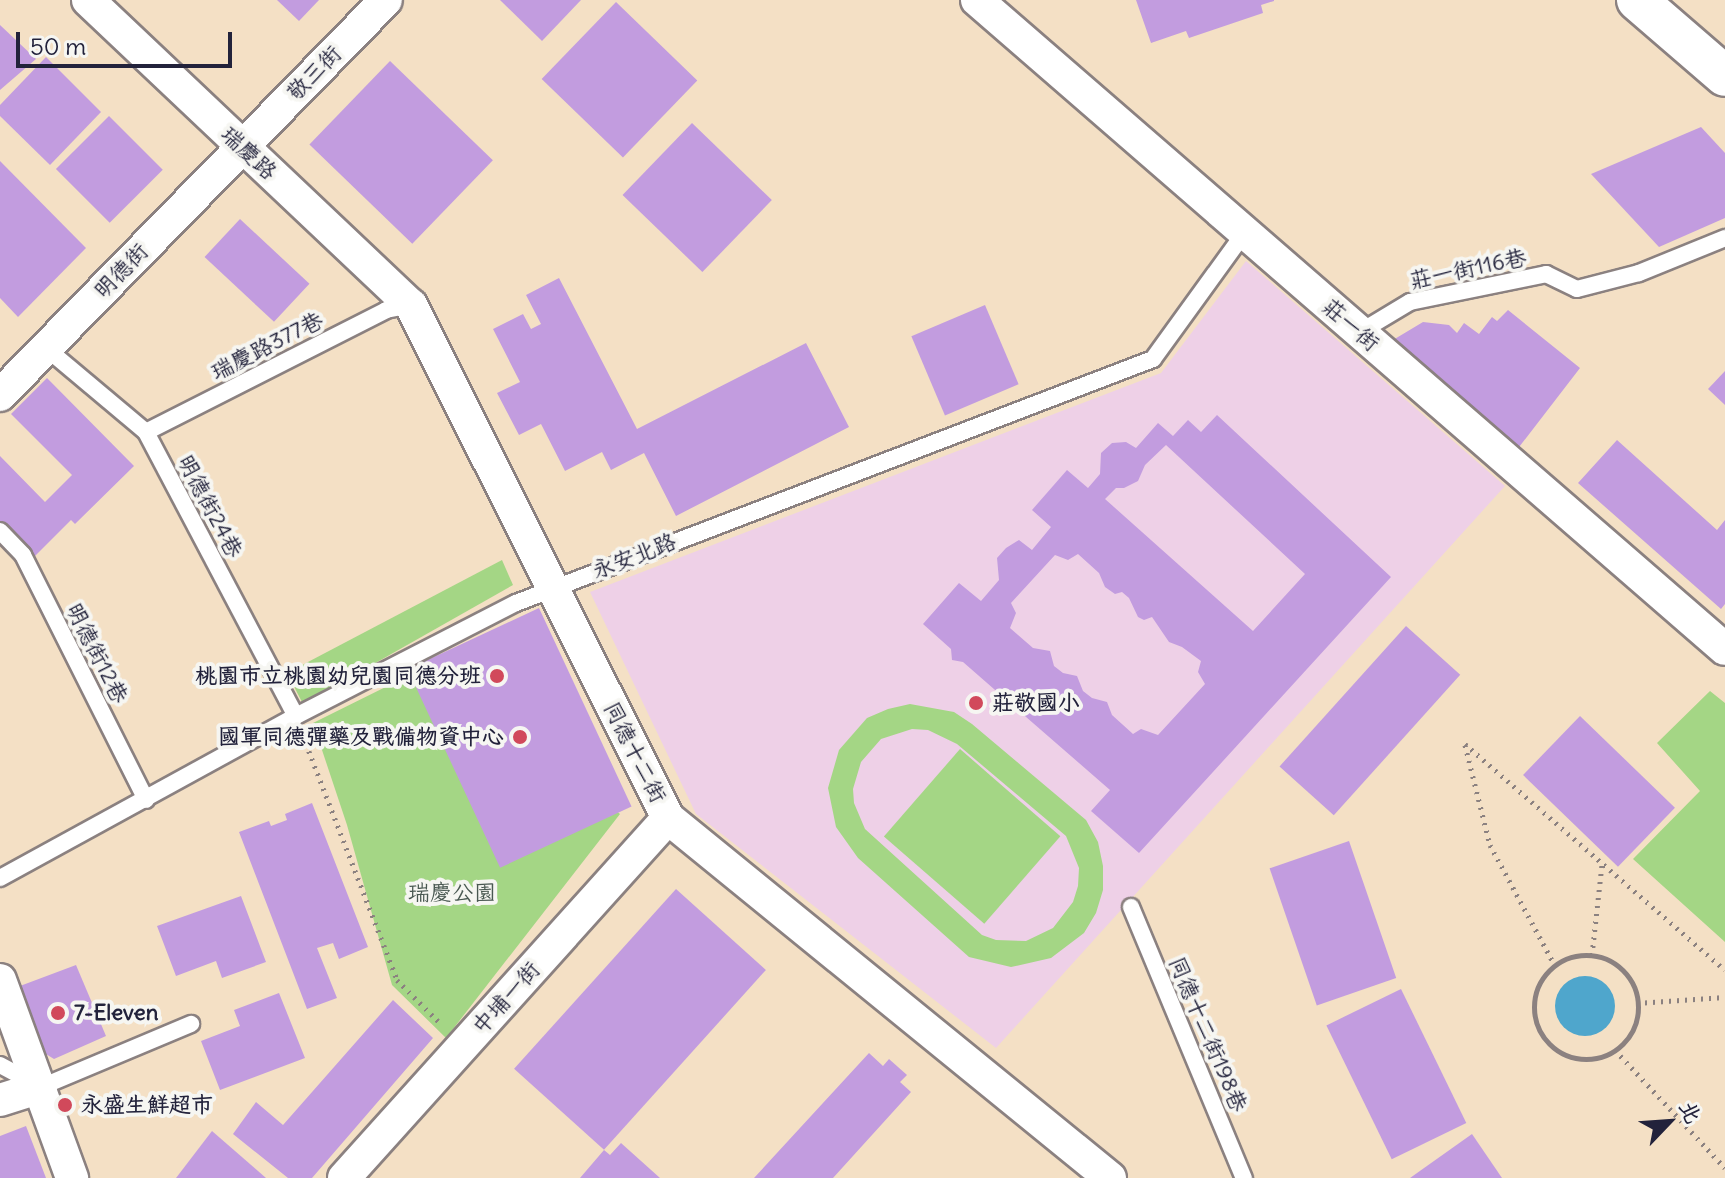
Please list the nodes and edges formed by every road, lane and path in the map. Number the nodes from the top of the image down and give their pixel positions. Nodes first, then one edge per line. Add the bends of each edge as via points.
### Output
1 (88, 0) edge
2 (386, 0) edge
3 (977, 0) edge
4 (1637, 0) edge
5 (1725, 76) edge
6 (241, 146) junction
7 (1245, 232) junction
8 (1725, 238) edge
9 (411, 305) junction
10 (1360, 332) junction
11 (46, 348) junction
12 (0, 395) edge
13 (146, 432) junction
14 (0, 531) edge
15 (552, 588) junction
16 (1725, 649) edge
17 (296, 716) junction
18 (146, 800) junction
19 (668, 818) junction
20 (1602, 864) junction
21 (0, 878) edge
22 (1131, 907) dead end
23 (1592, 955) junction
24 (1554, 965) junction
25 (1725, 970) edge
26 (0, 980) edge
27 (1725, 997) edge
28 (1637, 1003) junction
29 (191, 1024) dead end
30 (463, 1045) junction
31 (1615, 1050) junction
32 (0, 1065) edge
33 (41, 1087) junction
34 (0, 1100) edge
35 (1725, 1168) edge
36 (72, 1178) edge
37 (344, 1178) edge
38 (1110, 1178) edge
39 (1244, 1178) edge

1 - 6 street, 瑞慶路
2 - 6 street, 敬三街
3 - 7 street, 莊一街
4 - 5 street
6 - 9 street, 瑞慶路
6 - 11 street, 明德街
7 - 10 street, 莊一街
7 - 15 lane, 永安北路 via 1153,359
8 - 10 lane, 莊一街116巷 via 1639,273 1577,289 1546,274 1446,292 1410,302
9 - 13 lane, 瑞慶路377巷 via 386,310
9 - 15 street, 同德十二街
10 - 16 street, 莊一街
11 - 12 street, 明德街
11 - 13 lane, 明德街24巷
13 - 17 lane, 明德街24巷
14 - 18 lane, 明德街12巷 via 23,555
15 - 17 lane, 永安北路
15 - 19 street, 同德十二街
17 - 18 lane, 永安北路
17 - 30 path via 397,980
18 - 21 lane, 永安北路
19 - 30 street, 中埔一街
19 - 38 street, 同德十二街
20 - 23 path
20 - 24 path via 1465,744 1490,845
20 - 25 path
22 - 39 lane, 同德十二街198巷
23 - 24 path
23 - 28 path via 1628,976
24 - 31 path via 1543,976 1534,1000 1536,1024 1544,1039 1575,1058 1593,1059
26 - 33 street
27 - 28 path
28 - 31 path via 1634,1027
29 - 33 lane
30 - 37 street, 中埔一街
31 - 35 path
32 - 33 lane
33 - 34 street
33 - 36 street

